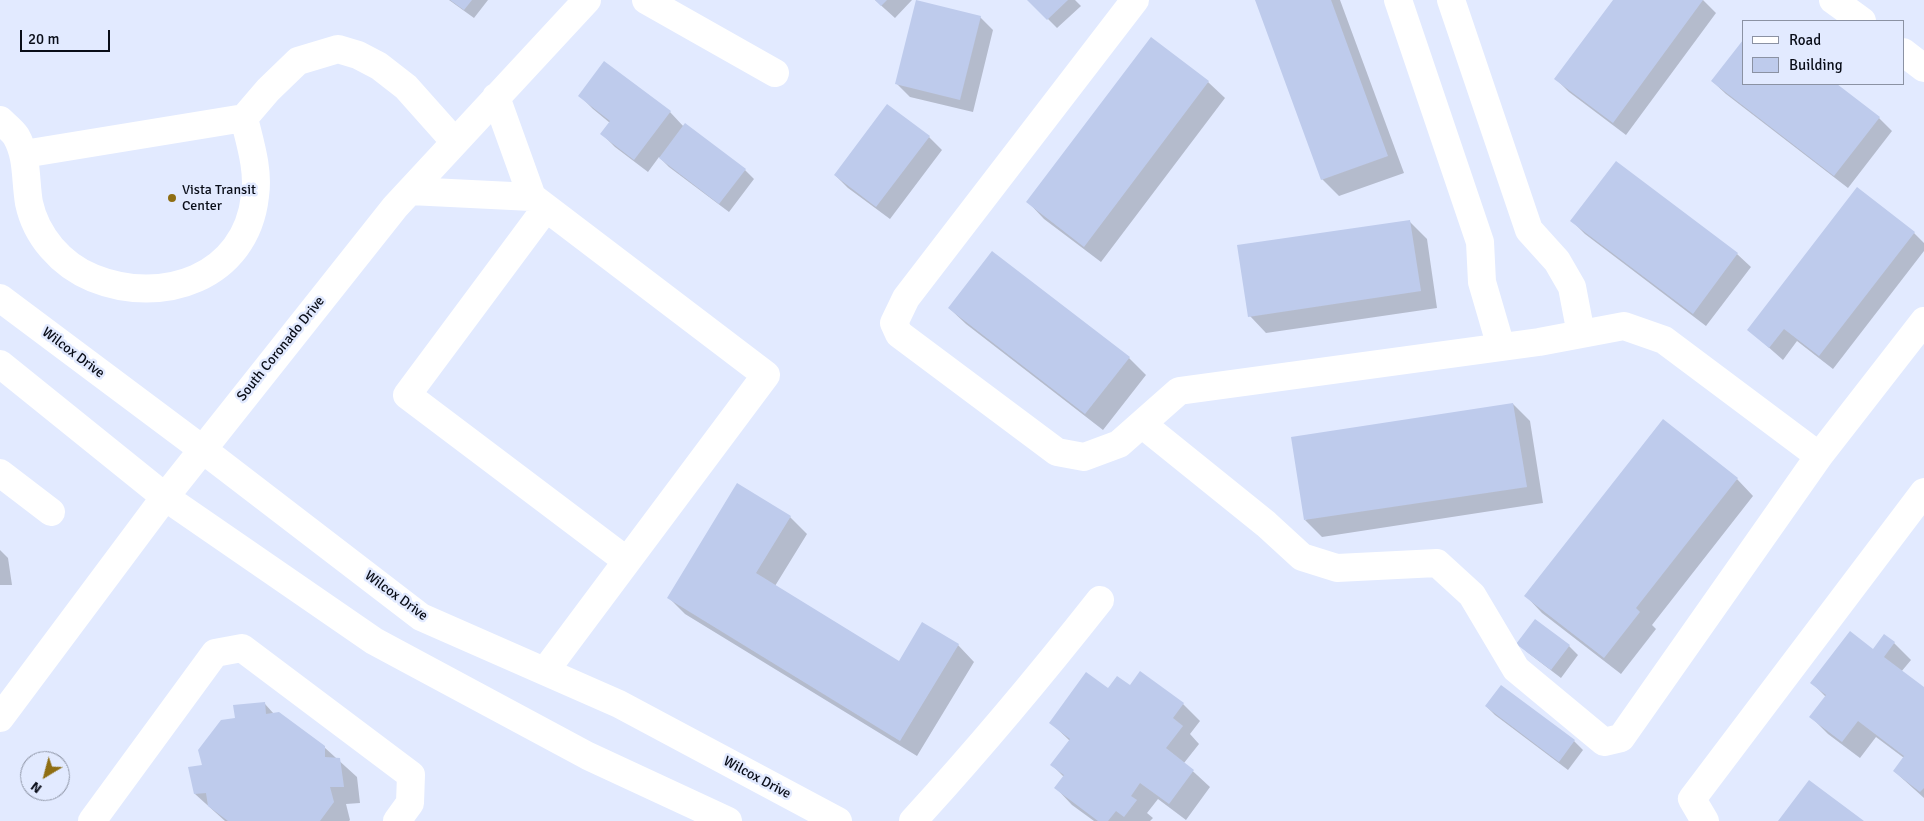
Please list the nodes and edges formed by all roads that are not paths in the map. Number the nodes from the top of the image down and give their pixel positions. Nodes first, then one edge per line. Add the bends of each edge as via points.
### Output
1 (586, 0) edge
2 (646, 0) edge
3 (1135, 0) edge
4 (1398, 0) edge
5 (1451, 0) edge
6 (1833, 0) edge
7 (1861, 20) edge
8 (1904, 53) edge
9 (1924, 68) edge
10 (775, 73) dead end
11 (496, 97) junction
12 (244, 118) junction
13 (0, 120) edge
14 (455, 142) junction
15 (24, 154) junction
16 (410, 191) junction
17 (539, 203) junction
18 (0, 298) edge
19 (1924, 321) edge
20 (1581, 334) junction
21 (1501, 347) junction
22 (0, 364) edge
23 (1142, 424) junction
24 (202, 448) junction
25 (1819, 456) junction
26 (0, 473) edge
27 (1924, 492) edge
28 (164, 496) junction
29 (51, 512) dead end
30 (627, 561) junction
31 (1100, 600) dead end
32 (545, 671) junction
33 (0, 718) edge
34 (92, 821) edge
35 (397, 821) edge
36 (728, 821) edge
37 (838, 821) edge
38 (912, 821) edge
39 (1704, 821) edge

1 - 11 street, South Coronado Drive
2 - 10 street
3 - 23 street via 906,298 894,323 899,334 1057,452 1084,457 1119,444
4 - 21 street via 1480,242 1482,282
5 - 20 street via 1529,230 1557,261 1572,288
6 - 7 street
8 - 9 street
11 - 14 street, South Coronado Drive
11 - 17 street
12 - 14 street via 283,73 298,61 338,49 379,66 406,87
12 - 15 street
12 - 15 street via 256,173 256,197 251,217 243,236 212,272 181,285 154,289 122,286 92,278 59,257 40,233 29,204
13 - 15 street via 15,135
14 - 16 street, South Coronado Drive
16 - 17 street
16 - 24 street, South Coronado Drive
17 - 30 street via 407,395
17 - 30 street via 766,375
18 - 24 street, Wilcox Drive
19 - 25 street
20 - 21 street
20 - 25 street via 1624,326 1664,340
21 - 23 street via 1179,391
22 - 28 street
23 - 25 street via 1302,557 1337,568 1437,563 1472,595 1516,669 1604,742 1621,738
24 - 28 street, South Coronado Drive
24 - 32 street, Wilcox Drive via 422,617
26 - 29 street
27 - 39 street via 1692,799
28 - 33 street, South Coronado Drive
28 - 36 street via 374,641 588,756
30 - 32 street
31 - 38 street via 1042,674
32 - 37 street, Wilcox Drive via 619,704
34 - 35 street via 215,653 242,648 411,775 410,803

